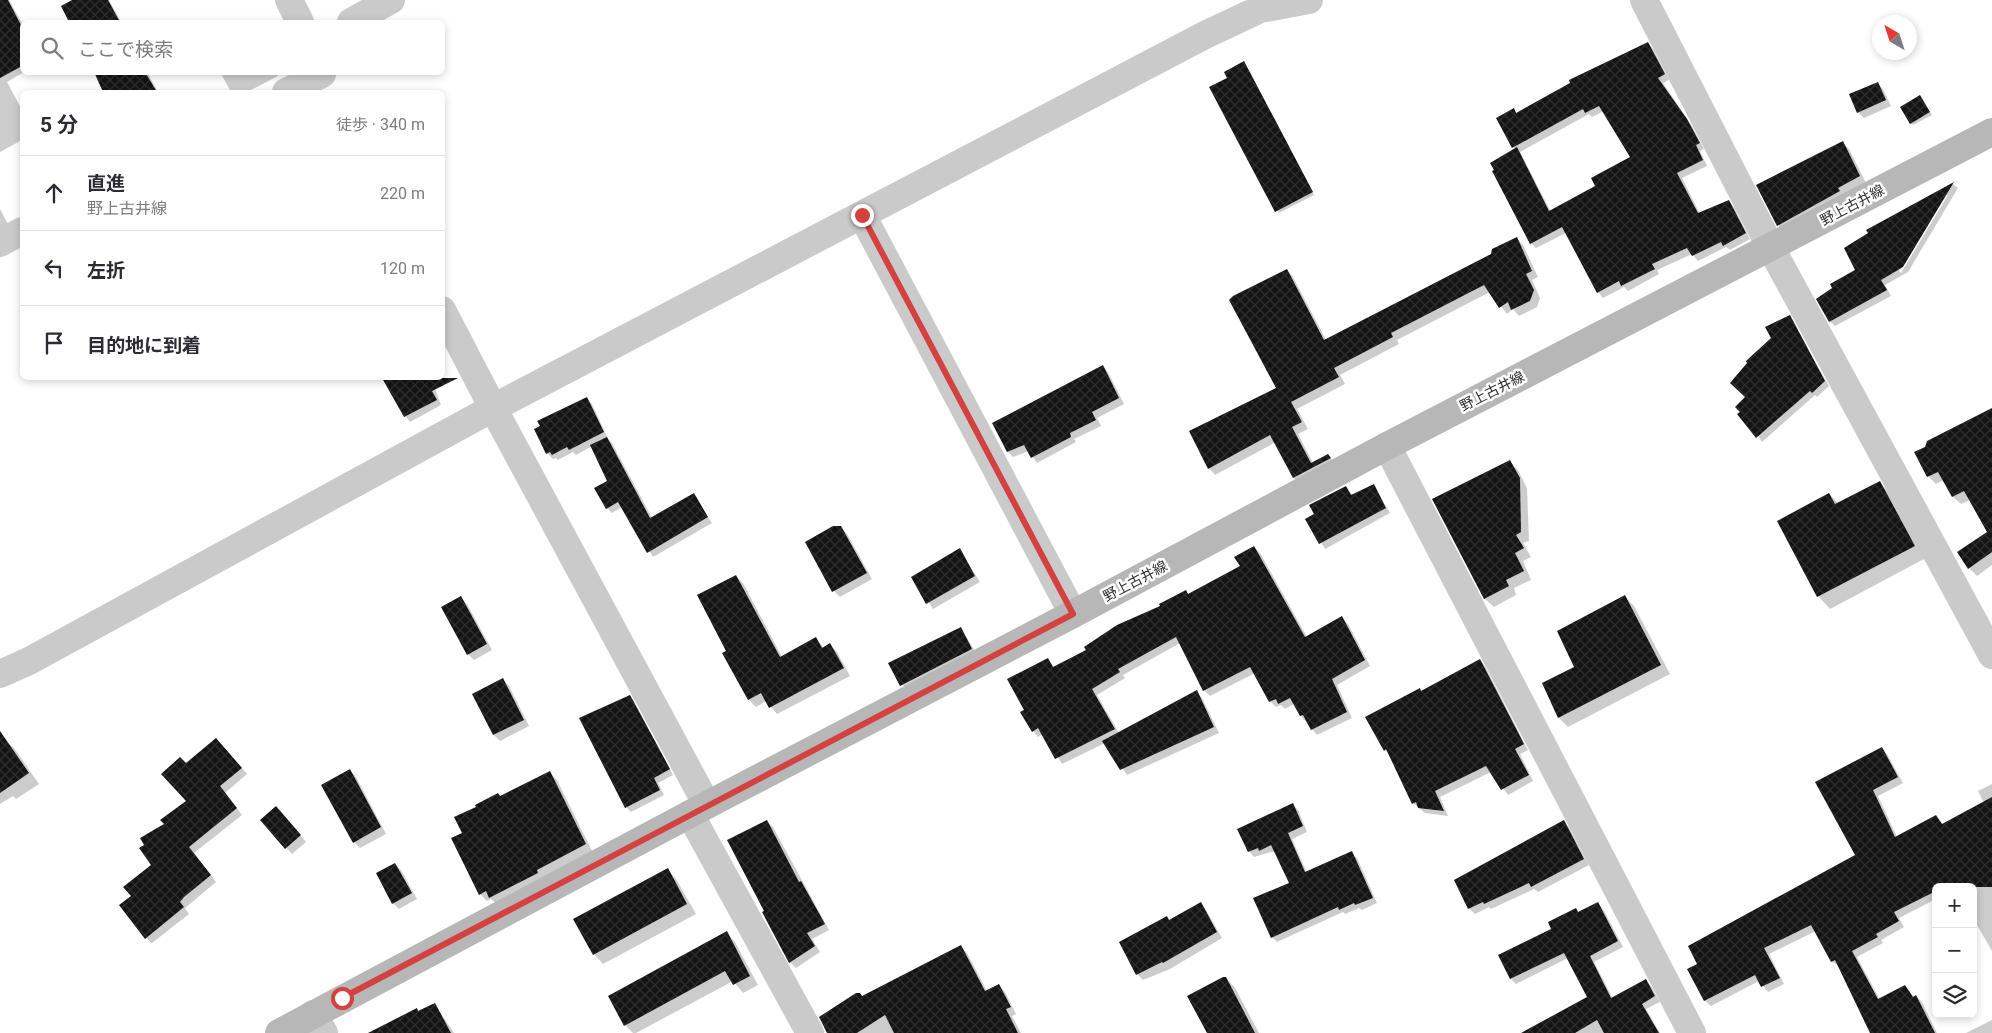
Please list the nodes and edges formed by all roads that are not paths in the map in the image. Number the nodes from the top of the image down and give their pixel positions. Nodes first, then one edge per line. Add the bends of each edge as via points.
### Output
1 (289, 0) edge
2 (391, 0) edge
3 (1309, 0) edge
4 (1644, 0) edge
5 (299, 20) edge
6 (355, 20) edge
7 (325, 80) edge
8 (292, 90) edge
9 (1992, 132) edge
10 (862, 215) junction
11 (20, 232) edge
12 (0, 243) edge
13 (1771, 248) junction
14 (445, 316) edge
15 (492, 408) junction
16 (1387, 446) junction
17 (1073, 614) junction
18 (1992, 655) edge
19 (0, 674) edge
20 (698, 810) junction
21 (319, 1023) edge
22 (279, 1033) edge
23 (810, 1033) edge
24 (1692, 1033) edge

1 - 5 street
2 - 6 street
3 - 10 street via 1260,9 1205,35
4 - 13 street
7 - 8 street
9 - 13 main road, 野上古井線
10 - 15 street
10 - 17 street
11 - 12 street
13 - 16 main road, 野上古井線
13 - 18 street
14 - 15 street
15 - 19 street
15 - 20 street
16 - 17 main road, 野上古井線
16 - 24 street
17 - 20 main road, 野上古井線
20 - 21 main road, 野上古井線
20 - 23 street
21 - 22 main road, 野上古井線

